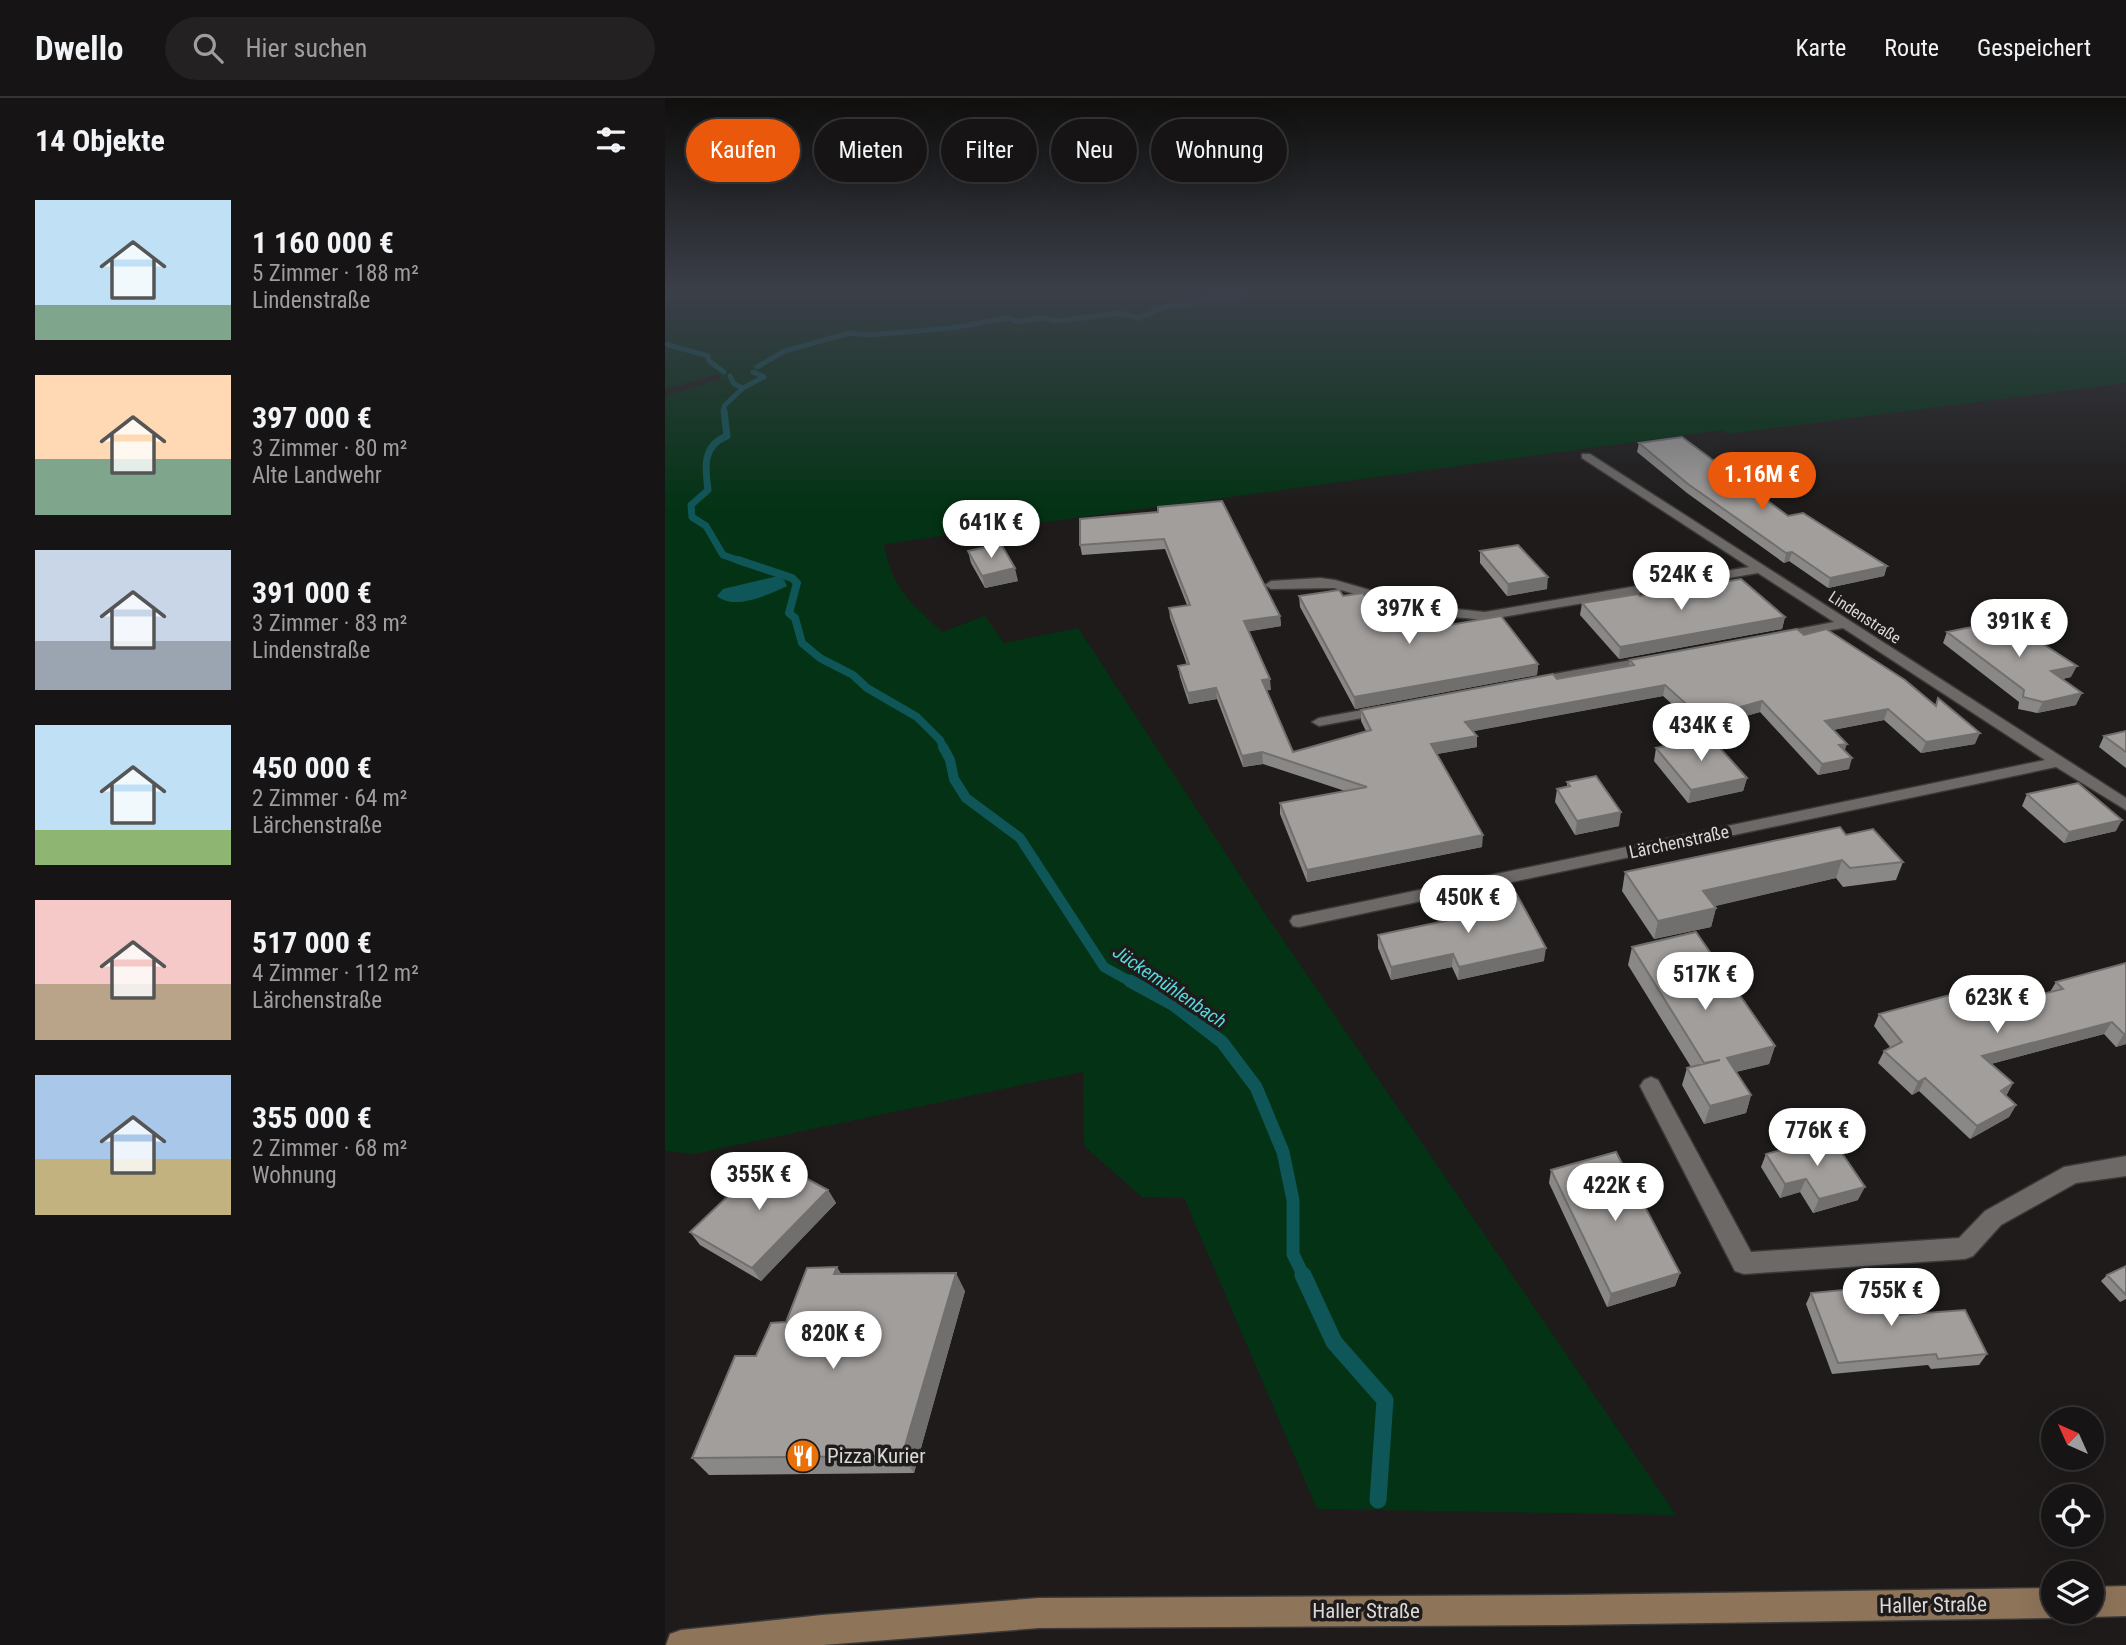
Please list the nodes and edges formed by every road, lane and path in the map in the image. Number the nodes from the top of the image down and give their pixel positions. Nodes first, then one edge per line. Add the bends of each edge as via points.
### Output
1 (1585, 456) dead end
2 (1758, 569) junction
3 (1271, 585) dead end
4 (1845, 624) junction
5 (1764, 639) edge
6 (1669, 657) edge
7 (1521, 684) edge
8 (1400, 707) edge
9 (1319, 722) dead end
10 (2058, 762) junction
11 (2126, 805) edge
12 (1299, 921) dead end
13 (1651, 1086) dead end
14 (2126, 1166) edge
15 (2126, 1601) edge
16 (2104, 1602) edge
17 (2041, 1603) edge
18 (681, 1645) edge

1 - 2 street, Lindenstraße
2 - 3 street via 1485,616 1424,610 1335,583
2 - 4 street, Lindenstraße
4 - 5 street
4 - 10 street, Lindenstraße
6 - 7 street
8 - 9 street
10 - 11 street, Lindenstraße
10 - 12 street, Lärchenstraße
13 - 14 street via 1744,1264 1965,1248 1993,1218 2072,1174
15 - 16 main road
17 - 18 main road, Haller Straße via 1039,1613

